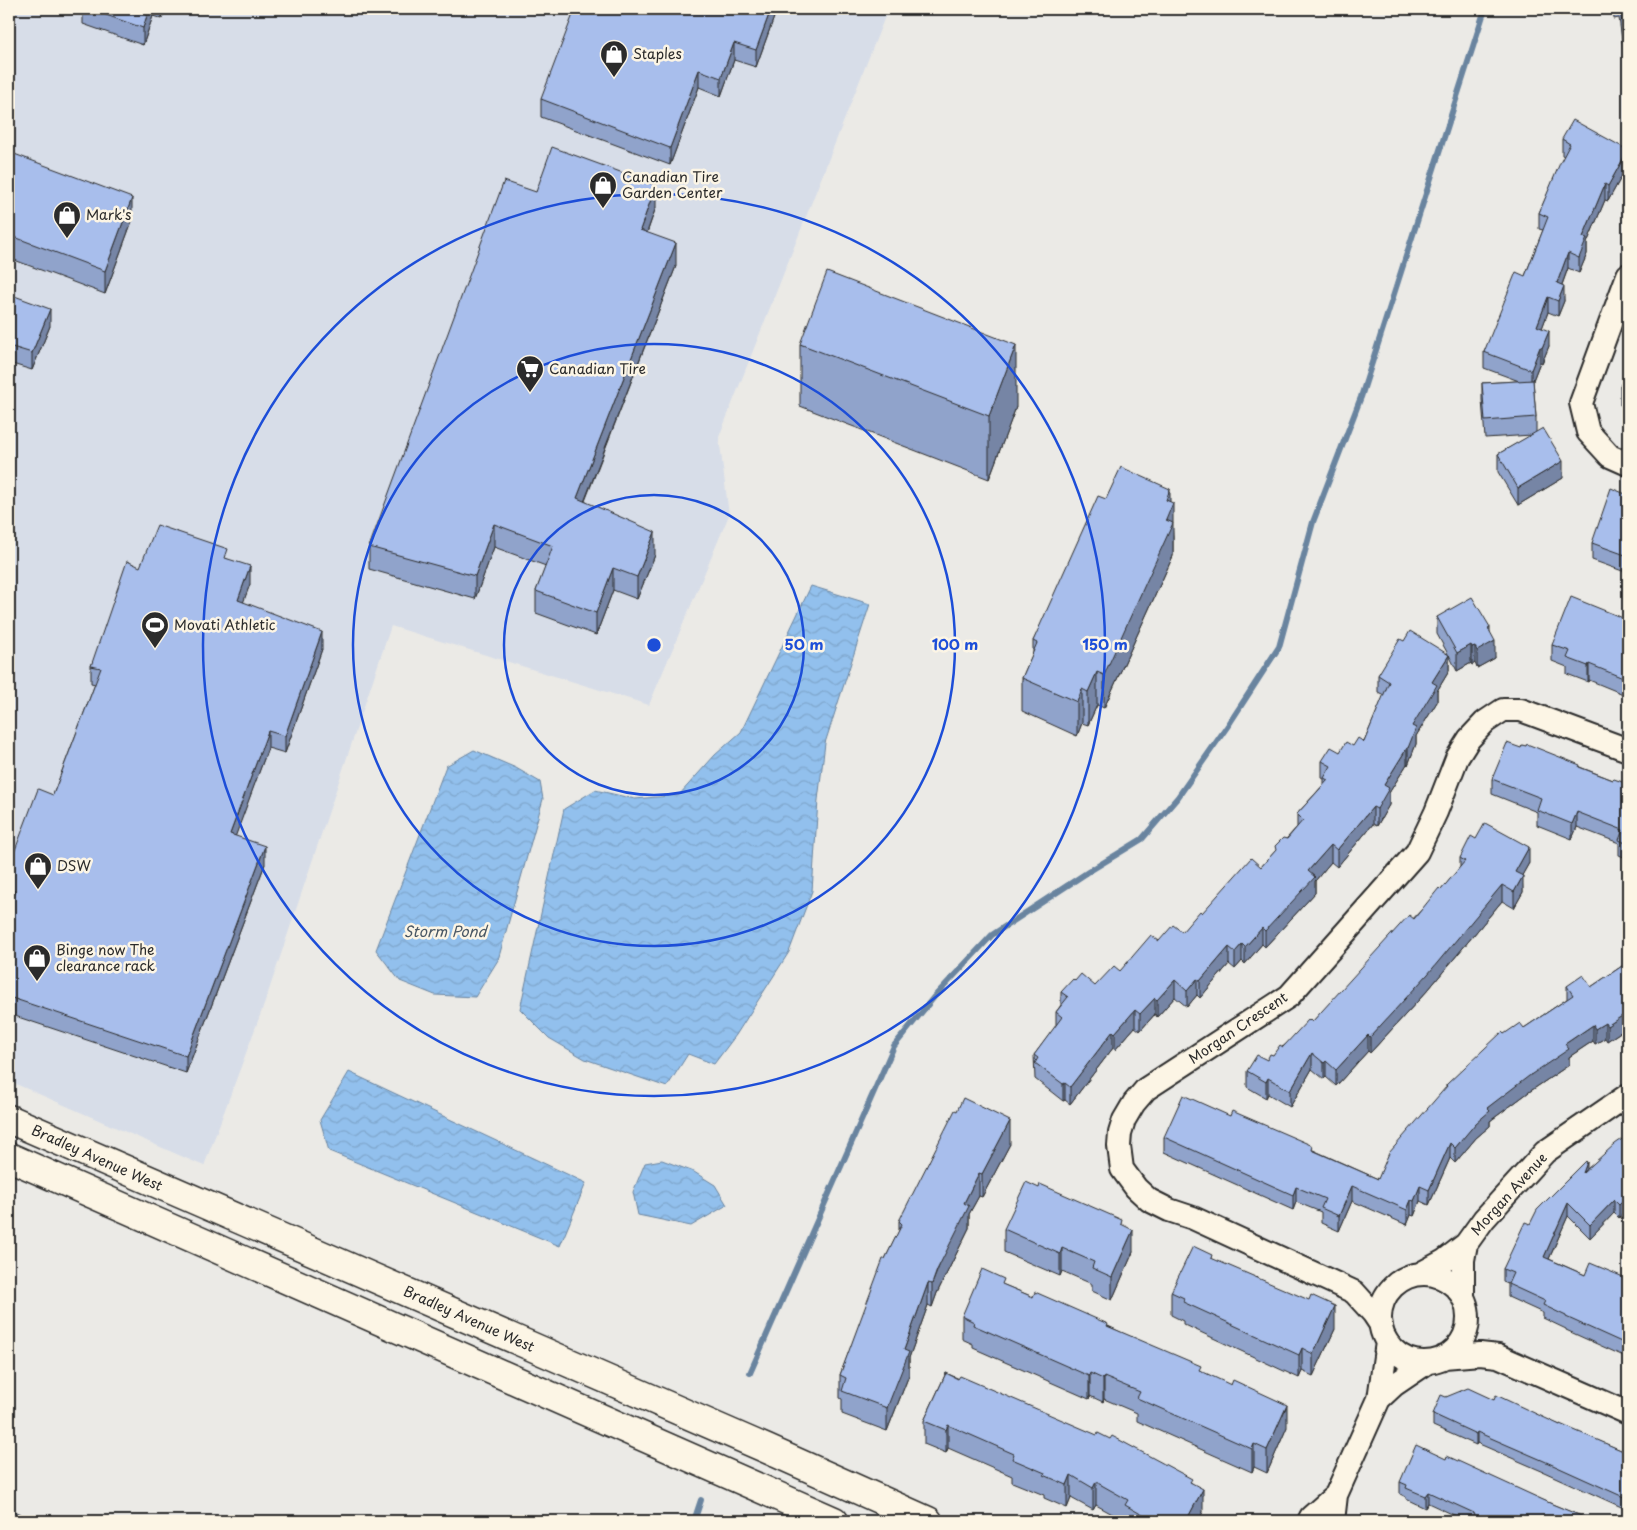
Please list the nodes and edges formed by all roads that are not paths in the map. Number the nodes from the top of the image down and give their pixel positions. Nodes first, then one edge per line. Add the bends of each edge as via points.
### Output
1 (1628, 274) edge
2 (1628, 464) edge
3 (1628, 750) edge
4 (1628, 1096) edge
5 (9, 1119) edge
6 (9, 1157) edge
7 (1466, 1244) junction
8 (1420, 1274) junction
9 (1398, 1283) junction
10 (1354, 1292) junction
11 (1465, 1304) junction
12 (1384, 1334) junction
13 (1498, 1356) junction
14 (1436, 1359) junction
15 (1379, 1399) junction
16 (1628, 1413) edge
17 (1336, 1495) junction
18 (834, 1521) edge
19 (928, 1521) edge
20 (1309, 1521) edge
21 (1333, 1521) edge

1 - 2 street via 1581,403 1588,432 1610,456
3 - 10 street, Morgan Crescent via 1521,710 1503,710 1485,722 1469,739 1458,758 1416,852 1289,996 1146,1089 1124,1120 1119,1140 1122,1169 1149,1200
4 - 7 street, Morgan Avenue via 1545,1152 1484,1219
5 - 19 main road, Bradley Avenue West
6 - 18 main road
7 - 8 street, Morgan Avenue
7 - 11 street, Morgan Avenue via 1463,1260
8 - 9 street
8 - 11 street via 1445,1280 1456,1288
9 - 10 street
9 - 12 street via 1385,1297 1381,1308
10 - 12 street, Morgan Crescent via 1374,1313
11 - 13 street via 1485,1342
11 - 14 street via 1468,1320 1461,1342 1454,1350
12 - 14 street via 1395,1351 1405,1358 1416,1361
12 - 15 street
13 - 14 street via 1480,1354
13 - 16 street
14 - 15 street via 1394,1385
15 - 17 street
17 - 20 street
17 - 21 street

